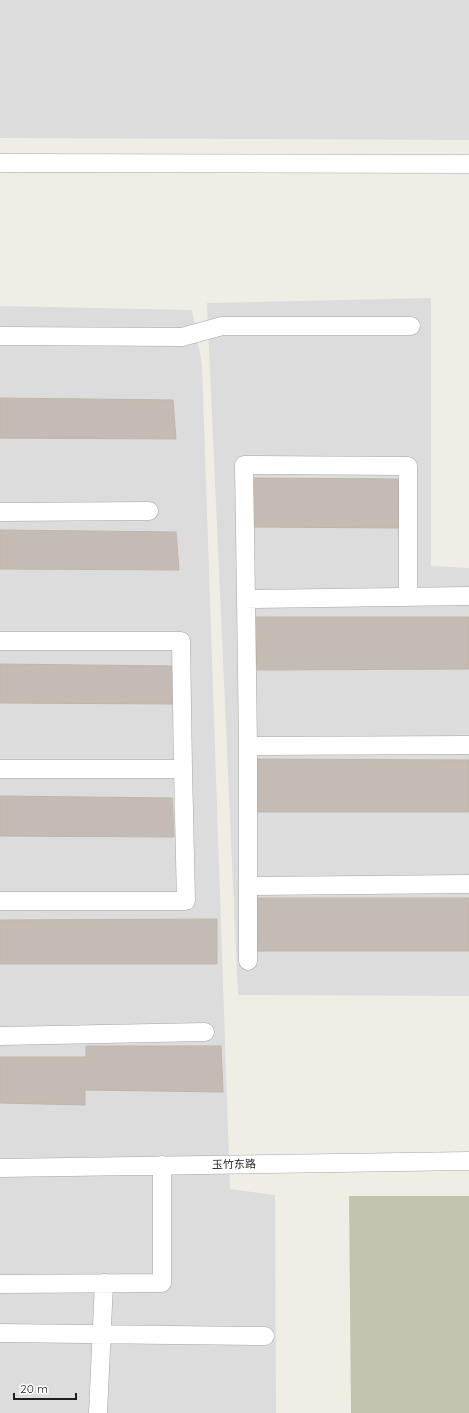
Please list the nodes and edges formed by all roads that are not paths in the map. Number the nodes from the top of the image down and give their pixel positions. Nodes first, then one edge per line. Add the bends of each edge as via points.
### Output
1 (0, 163) edge
2 (469, 164) edge
3 (411, 326) dead end
4 (0, 336) edge
5 (149, 511) dead end
6 (0, 512) edge
7 (469, 596) edge
8 (408, 597) junction
9 (246, 599) junction
10 (0, 641) edge
11 (469, 745) edge
12 (248, 746) junction
13 (184, 768) junction
14 (0, 769) edge
15 (469, 884) edge
16 (248, 886) junction
17 (0, 901) edge
18 (248, 960) dead end
19 (205, 1032) dead end
20 (0, 1036) edge
21 (469, 1161) edge
22 (162, 1165) junction
23 (0, 1168) edge
24 (104, 1283) junction
25 (0, 1284) edge
26 (0, 1334) edge
27 (102, 1334) junction
28 (265, 1336) dead end
29 (98, 1413) edge

1 - 2 street
3 - 4 street via 222,326 182,337
5 - 6 street
7 - 8 street
8 - 9 street
8 - 9 street via 408,466 244,465
9 - 12 street
10 - 13 street via 181,641
11 - 12 street
12 - 16 street
13 - 14 street
13 - 17 street via 186,901
15 - 16 street
16 - 18 street
19 - 20 street
21 - 22 street, 玉竹东路
22 - 23 street, 玉竹东路
22 - 24 street via 162,1284
24 - 25 street
24 - 27 street
26 - 27 street
27 - 28 street
27 - 29 street

